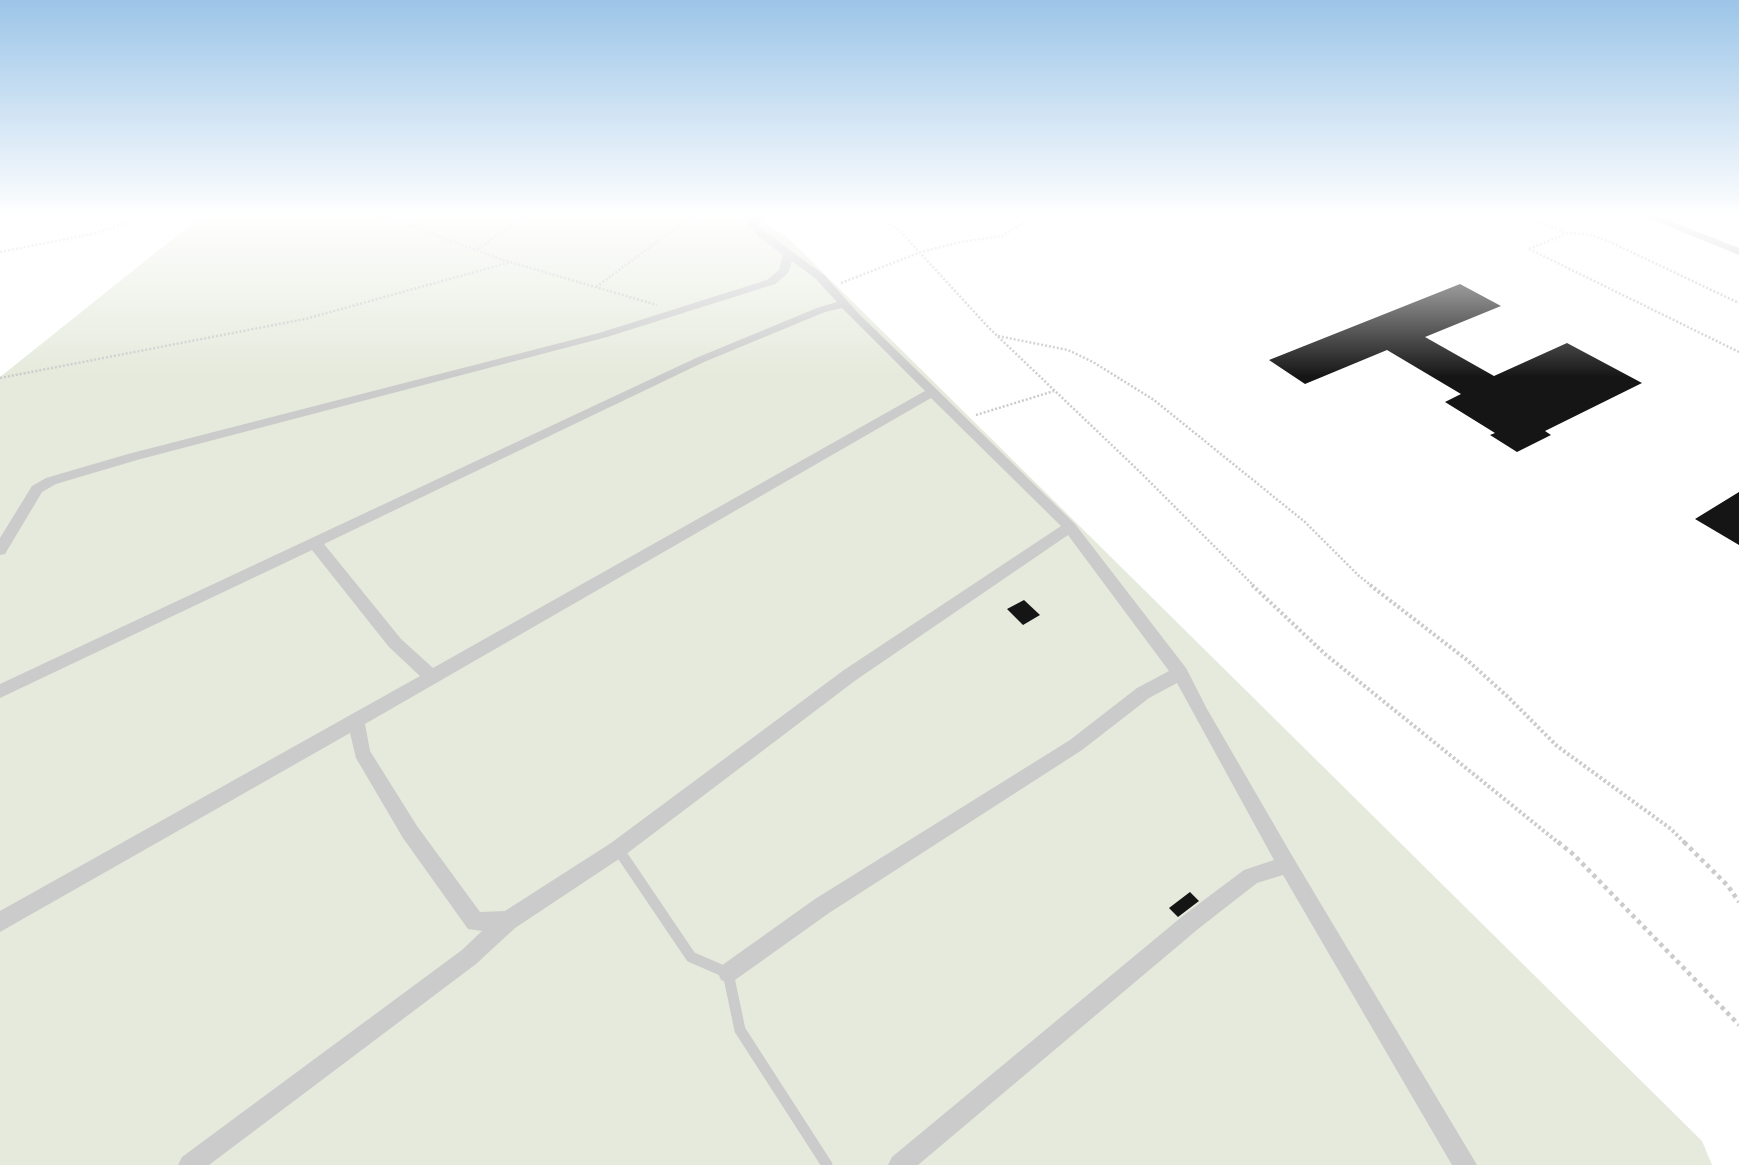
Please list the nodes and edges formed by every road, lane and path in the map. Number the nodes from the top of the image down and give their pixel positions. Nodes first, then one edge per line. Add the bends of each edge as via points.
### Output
1 (488, 268) edge
2 (533, 268) edge
3 (621, 268) edge
4 (784, 268) edge
5 (807, 268) edge
6 (880, 268) edge
7 (936, 268) edge
8 (1568, 268) edge
9 (1666, 268) edge
10 (838, 285) dead end
11 (596, 287) junction
12 (1739, 303) edge
13 (843, 304) junction
14 (678, 312) junction
15 (997, 336) junction
16 (1739, 352) edge
17 (0, 378) edge
18 (1054, 391) junction
19 (932, 392) junction
20 (973, 416) dead end
21 (1070, 527) junction
22 (315, 543) junction
23 (0, 550) edge
24 (1180, 673) junction
25 (432, 677) junction
26 (0, 691) edge
27 (356, 720) junction
28 (618, 849) junction
29 (1287, 865) junction
30 (1739, 902) edge
31 (508, 920) junction
32 (0, 922) edge
33 (728, 973) junction
34 (1739, 1025) edge
35 (190, 1165) edge
36 (828, 1165) edge
37 (900, 1165) edge
38 (1465, 1165) edge

1 - 17 path via 305,319
2 - 11 path
3 - 11 path
4 - 14 street via 772,282
5 - 13 street via 820,277
6 - 10 path
7 - 15 path
8 - 16 path
9 - 12 path
11 - 14 path
13 - 19 street
13 - 22 street via 700,360
14 - 23 street via 603,335 142,454 51,481 37,489
15 - 18 path
15 - 30 path via 1068,350 1154,400 1305,522 1358,576 1467,660 1557,746 1671,829 1728,886
18 - 20 path
18 - 34 path via 1326,654 1574,855
19 - 21 street
19 - 25 street
21 - 24 street
21 - 28 street via 850,675
22 - 25 street via 395,643
22 - 26 street
24 - 29 street
24 - 33 street via 1143,693 1076,744 822,906
25 - 27 street
27 - 31 street via 362,753 410,832 475,922
27 - 32 street
28 - 31 street
28 - 33 lane via 691,957
29 - 37 street via 1251,876 1198,916
29 - 38 street
31 - 35 street via 470,957
33 - 36 lane via 740,1030

